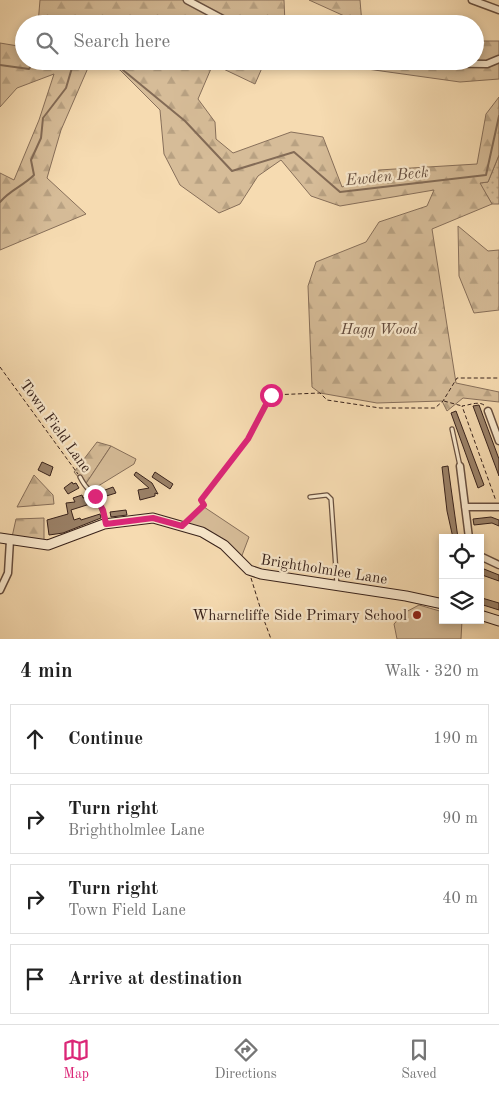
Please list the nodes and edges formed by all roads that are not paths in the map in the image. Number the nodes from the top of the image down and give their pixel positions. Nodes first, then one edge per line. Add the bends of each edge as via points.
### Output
1 (187, 0) edge
2 (472, 0) edge
3 (499, 10) edge
4 (215, 15) edge
5 (499, 59) edge
6 (484, 64) edge
7 (488, 411) road end
8 (452, 429) dead end
9 (499, 441) edge
10 (460, 466) joint
11 (80, 477) road end
12 (310, 497) dead end
13 (465, 507) junction
14 (498, 507) edge
15 (106, 524) junction
16 (468, 534) edge
17 (0, 538) edge
18 (10, 540) junction
19 (484, 558) edge
20 (499, 565) edge
21 (337, 586) junction
22 (0, 590) edge
23 (439, 603) edge
24 (484, 616) edge
25 (499, 621) edge

1 - 4 street
2 - 3 street
5 - 6 street
7 - 9 street
8 - 10 lane
10 - 13 street
11 - 15 lane, Town Field Lane via 103,510
12 - 21 lane via 327,496 331,499
13 - 14 street
13 - 16 street
15 - 18 street, Brightholmlee Lane via 48,545
15 - 21 street, Brightholmlee Lane via 153,518 202,532 224,545 249,570
17 - 18 street, Brightholmlee Lane
18 - 22 street via 8,573
19 - 20 street
21 - 23 street, Brightholmlee Lane
24 - 25 street

